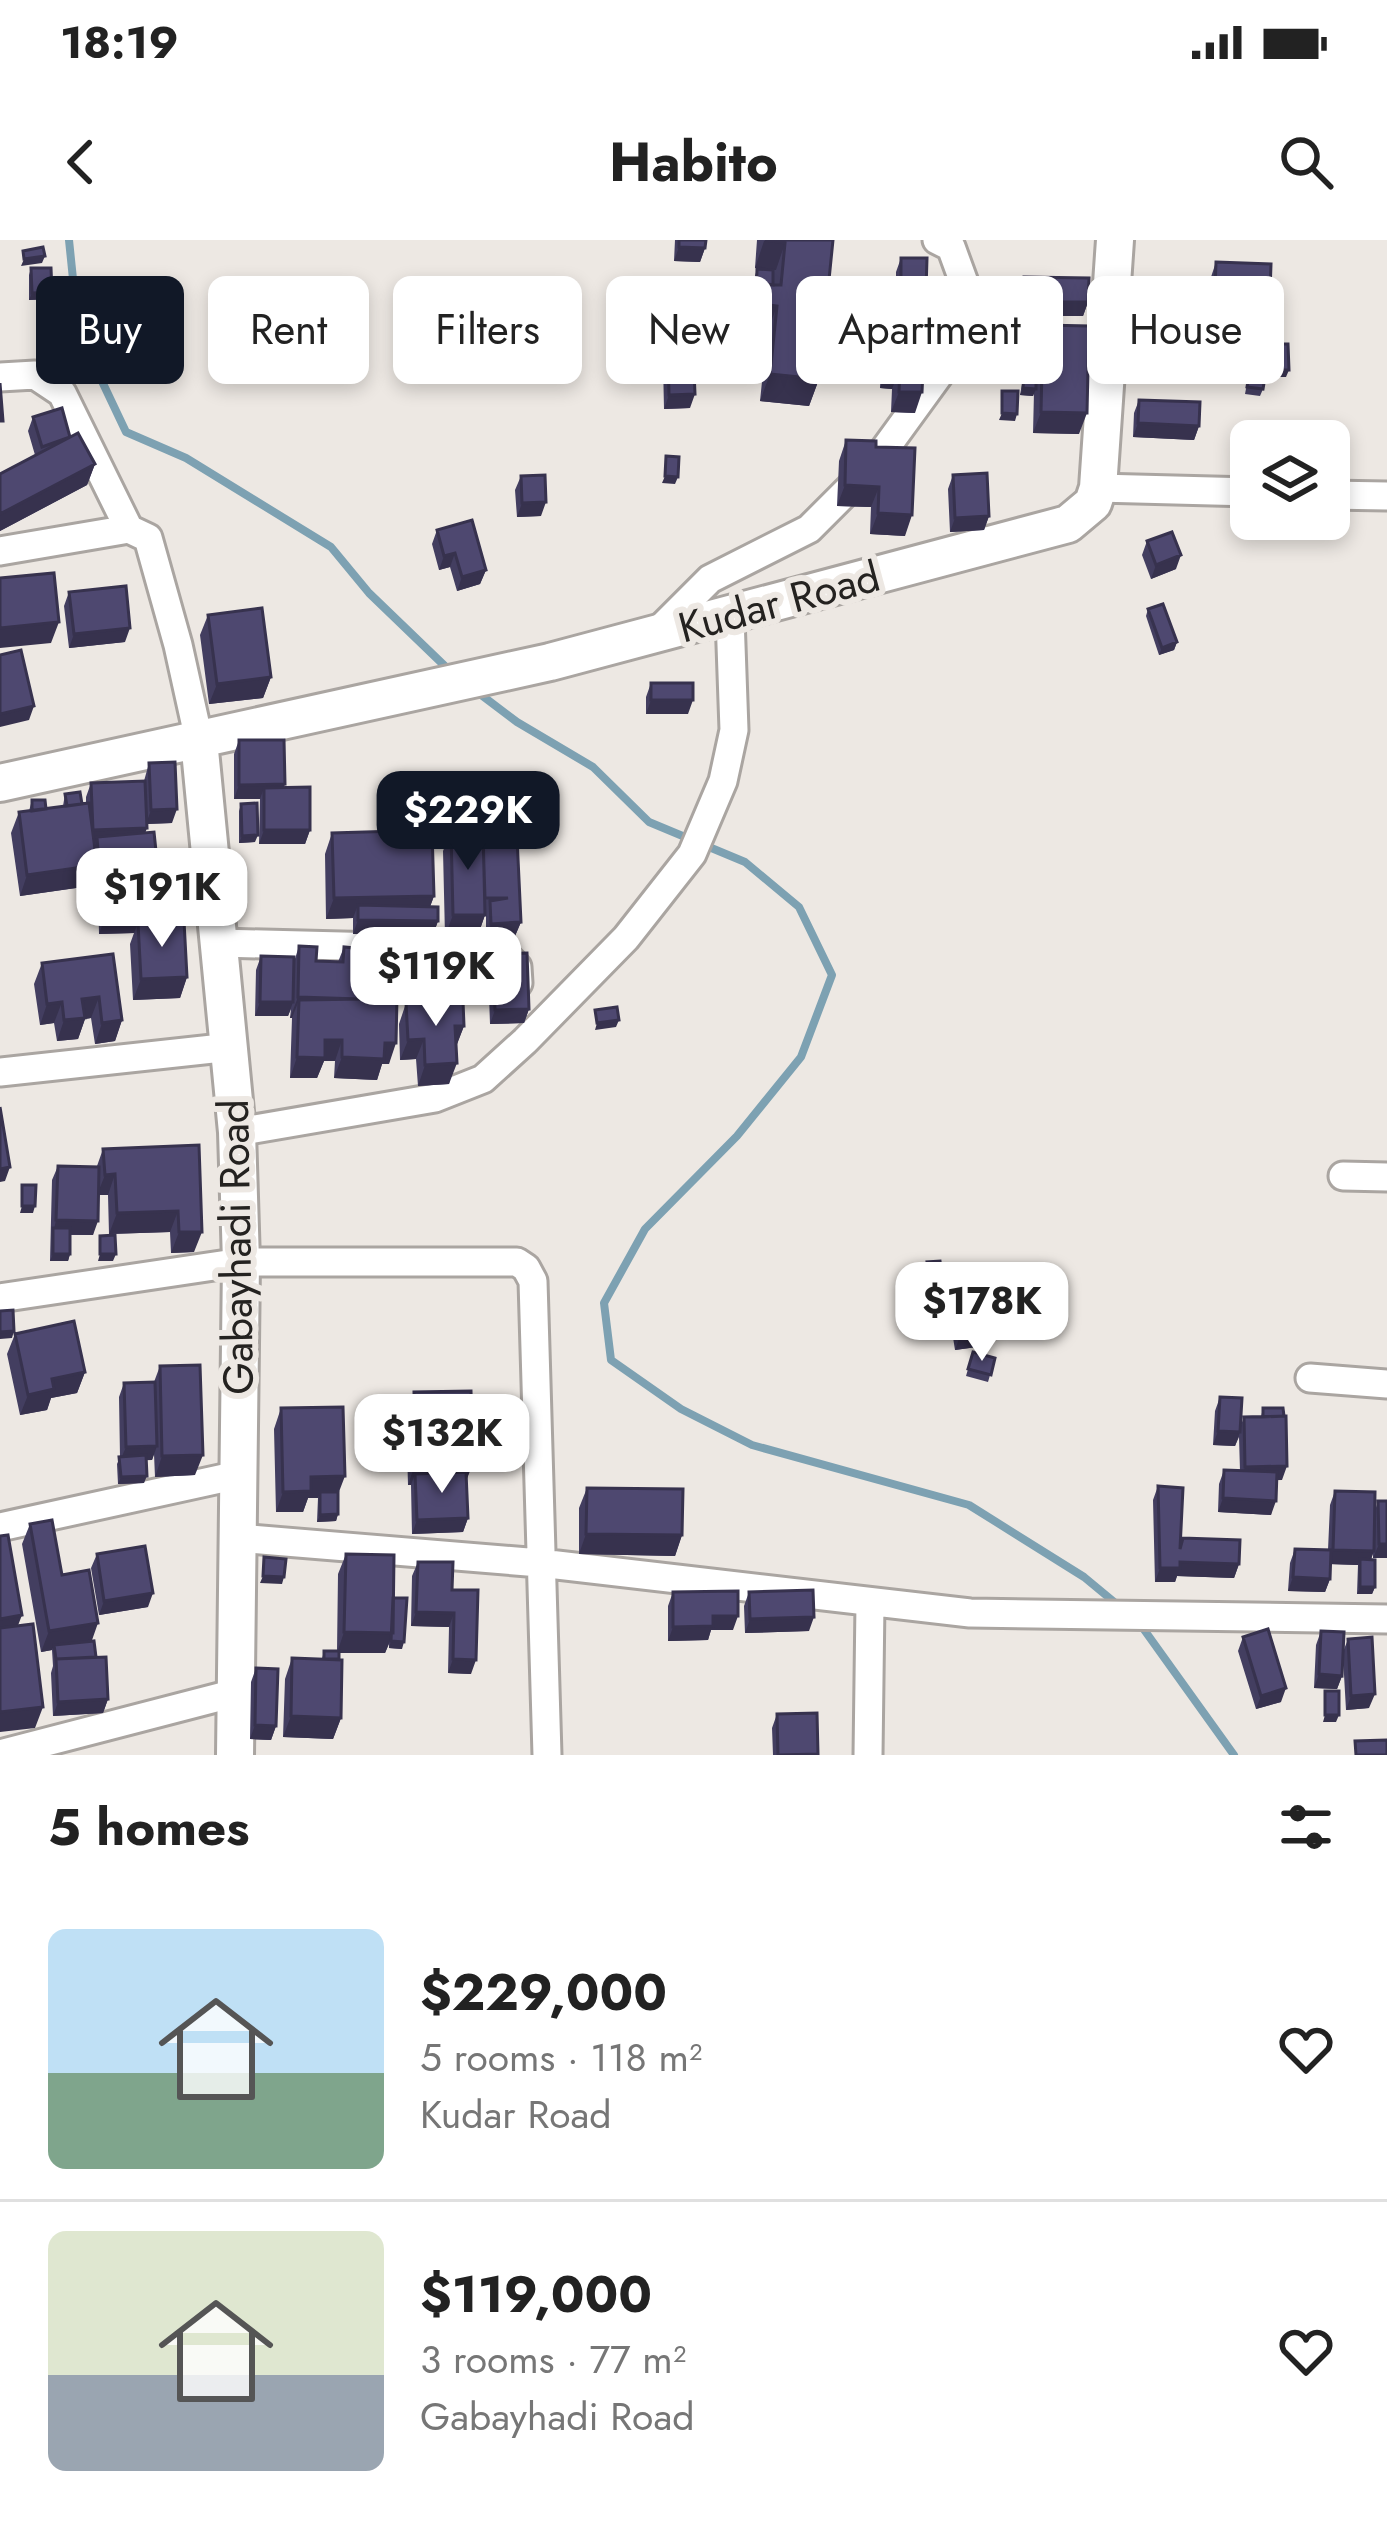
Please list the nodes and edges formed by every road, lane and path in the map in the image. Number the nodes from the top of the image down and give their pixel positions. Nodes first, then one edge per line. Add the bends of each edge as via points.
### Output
1 (937, 240) edge
2 (1114, 240) edge
3 (0, 376) edge
4 (1098, 488) junction
5 (1230, 491) edge
6 (1350, 495) edge
7 (1387, 496) edge
8 (129, 529) junction
9 (0, 551) edge
10 (730, 616) junction
11 (655, 634) junction
12 (199, 740) junction
13 (0, 783) edge
14 (220, 943) junction
15 (525, 1041) junction
16 (231, 1047) junction
17 (0, 1072) edge
18 (237, 1132) junction
19 (1343, 1176) dead end
20 (1387, 1177) edge
21 (241, 1262) junction
22 (0, 1298) edge
23 (1310, 1378) dead end
24 (1387, 1384) edge
25 (238, 1475) junction
26 (0, 1527) edge
27 (237, 1538) junction
28 (540, 1563) junction
29 (870, 1603) junction
30 (1387, 1619) edge
31 (235, 1694) junction
32 (0, 1754) edge
33 (235, 1755) edge
34 (547, 1755) edge
35 (868, 1755) edge

1 - 11 street via 951,247 970,299 959,347 874,464 808,529 710,579
2 - 4 street
3 - 8 street via 35,375 62,393
4 - 5 street
4 - 10 street, Kudar Road via 1068,524
6 - 7 street
8 - 9 street
8 - 12 street via 152,544
10 - 11 street, Kudar Road
10 - 15 street via 734,730 724,781 692,854 626,938
11 - 12 street, Kudar Road
12 - 13 street, Kudar Road
12 - 14 street, Gabayhadi Road
14 - 15 street via 500,950 517,967
14 - 16 street, Gabayhadi Road
15 - 18 street via 465,1089
16 - 17 street
16 - 18 street, Gabayhadi Road
18 - 21 street, Gabayhadi Road
19 - 20 street
21 - 22 street
21 - 25 street, Gabayhadi Road
21 - 28 street via 526,1268 533,1281
23 - 24 street
25 - 26 street
25 - 27 street, Gabayhadi Road
27 - 28 street
27 - 31 street, Gabayhadi Road
28 - 29 street
28 - 34 street
29 - 30 street via 1024,1616
29 - 35 street
31 - 32 street
31 - 33 street, Gabayhadi Road

